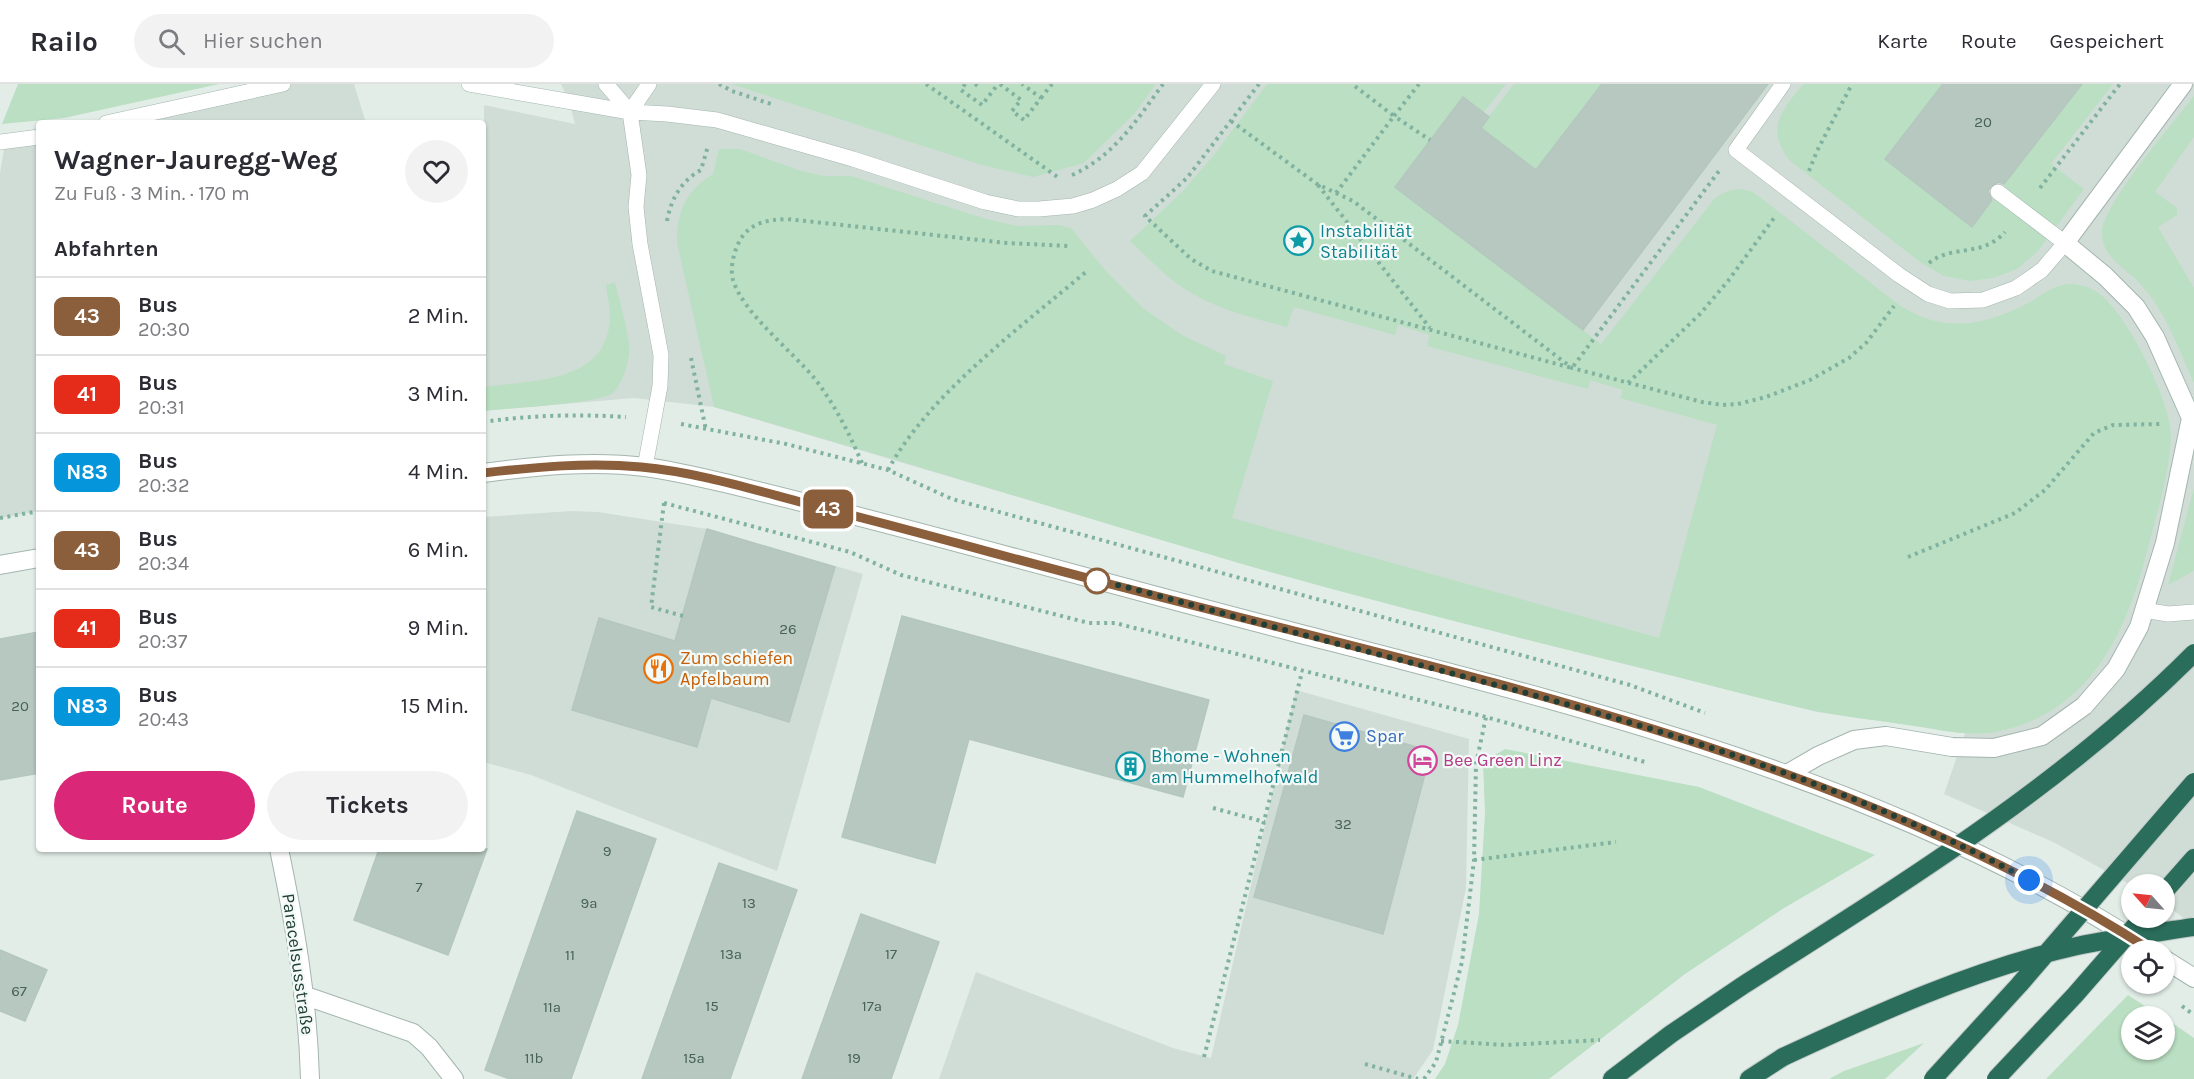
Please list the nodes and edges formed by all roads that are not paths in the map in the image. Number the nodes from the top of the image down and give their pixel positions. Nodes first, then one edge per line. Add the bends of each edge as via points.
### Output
1 (283, 84) edge
2 (470, 84) edge
3 (606, 84) edge
4 (649, 84) edge
5 (1213, 84) edge
6 (1783, 84) edge
7 (2183, 84) edge
8 (630, 112) junction
9 (120, 120) edge
10 (36, 137) edge
11 (0, 142) edge
12 (1998, 192) dead end
13 (2065, 243) junction
14 (645, 467) junction
15 (486, 473) edge
16 (36, 559) edge
17 (0, 565) edge
18 (2144, 610) junction
19 (2194, 612) edge
20 (2194, 653) edge
21 (1787, 774) junction
22 (2194, 782) edge
23 (280, 852) edge
24 (2194, 858) edge
25 (2175, 880) edge
26 (2194, 927) edge
27 (2133, 928) edge
28 (2135, 940) edge
29 (2175, 966) edge
30 (2194, 978) edge
31 (303, 996) junction
32 (310, 1079) edge
33 (454, 1079) edge
34 (1612, 1079) edge
35 (1749, 1079) edge
36 (1933, 1079) edge
37 (1996, 1079) edge

1 - 9 lane
2 - 8 lane
3 - 8 lane
4 - 8 lane
5 - 8 lane via 1142,173 1093,200 1039,209 985,202 717,120
6 - 13 lane via 1736,150 1928,294 1950,301 1983,300 2016,288 2042,270
7 - 13 street
8 - 14 lane via 639,175 636,207 640,244 661,355 660,386
10 - 11 lane
12 - 13 lane
13 - 18 street via 2136,307 2155,337 2191,417 2165,543
14 - 15 street via 568,465
14 - 21 street via 766,493 1476,680 1634,723
16 - 17 street
18 - 19 lane via 2168,614
18 - 21 street via 2116,669 2084,706 2042,736 1994,748 1952,747 1886,736 1854,740
20 - 34 highway, bridge via 2147,701 1969,840 1742,986
21 - 28 street via 1990,859
22 - 36 highway, bridge
23 - 31 street, Paracelsusstraße via 296,930
24 - 25 highway
26 - 35 highway, bridge via 2077,946 1992,970 1887,1008 1783,1057
27 - 37 highway, bridge
29 - 30 street
31 - 32 street, Paracelsusstraße
31 - 33 street via 413,1033

